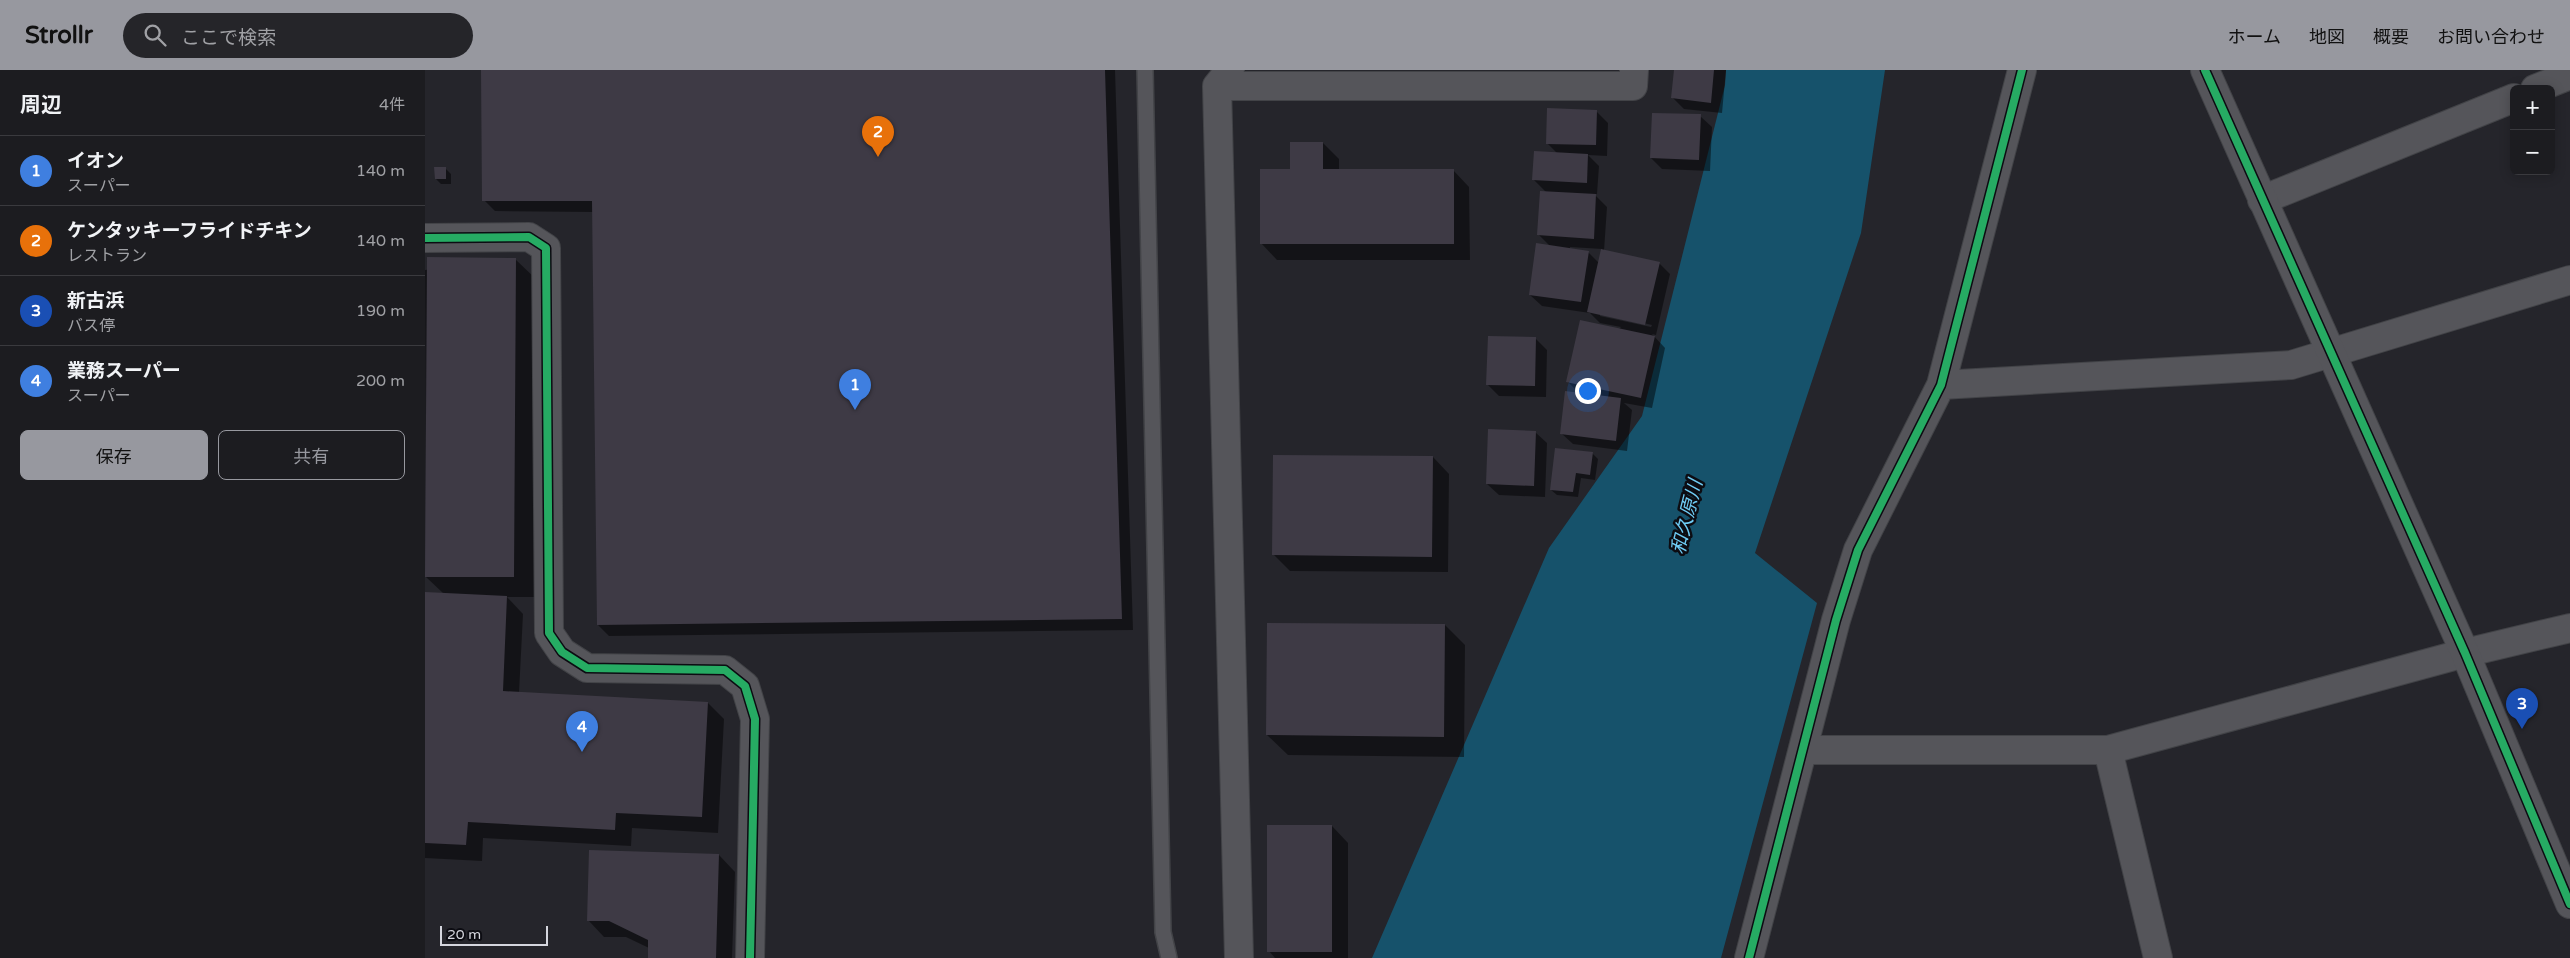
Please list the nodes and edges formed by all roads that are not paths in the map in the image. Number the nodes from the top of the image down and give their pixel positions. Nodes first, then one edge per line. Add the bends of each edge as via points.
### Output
1 (1145, 70) edge
2 (1634, 70) edge
3 (2022, 70) edge
4 (2205, 70) edge
5 (2570, 75) edge
6 (1223, 78) edge
7 (2545, 85) edge
8 (2510, 100) edge
9 (2262, 200) junction
10 (425, 238) edge
11 (2570, 280) edge
12 (2330, 353) junction
13 (1941, 385) junction
14 (2570, 628) edge
15 (2465, 653) junction
16 (1803, 750) junction
17 (2108, 750) junction
18 (2570, 904) edge
19 (750, 958) edge
20 (1169, 958) edge
21 (1239, 958) edge
22 (1749, 958) edge
23 (2158, 958) edge

1 - 20 lane via 1163,932
2 - 6 street via 1633,86
3 - 13 street
4 - 9 street
5 - 7 street
6 - 21 street
8 - 9 street
9 - 12 street
10 - 19 street via 529,238 546,248 549,633 562,652 587,668 725,670 745,686 755,719
11 - 12 street
12 - 13 street via 2291,365
12 - 15 street
13 - 16 street via 1857,550
14 - 15 street
15 - 17 street
15 - 18 street
16 - 17 street
16 - 22 street
17 - 23 street

